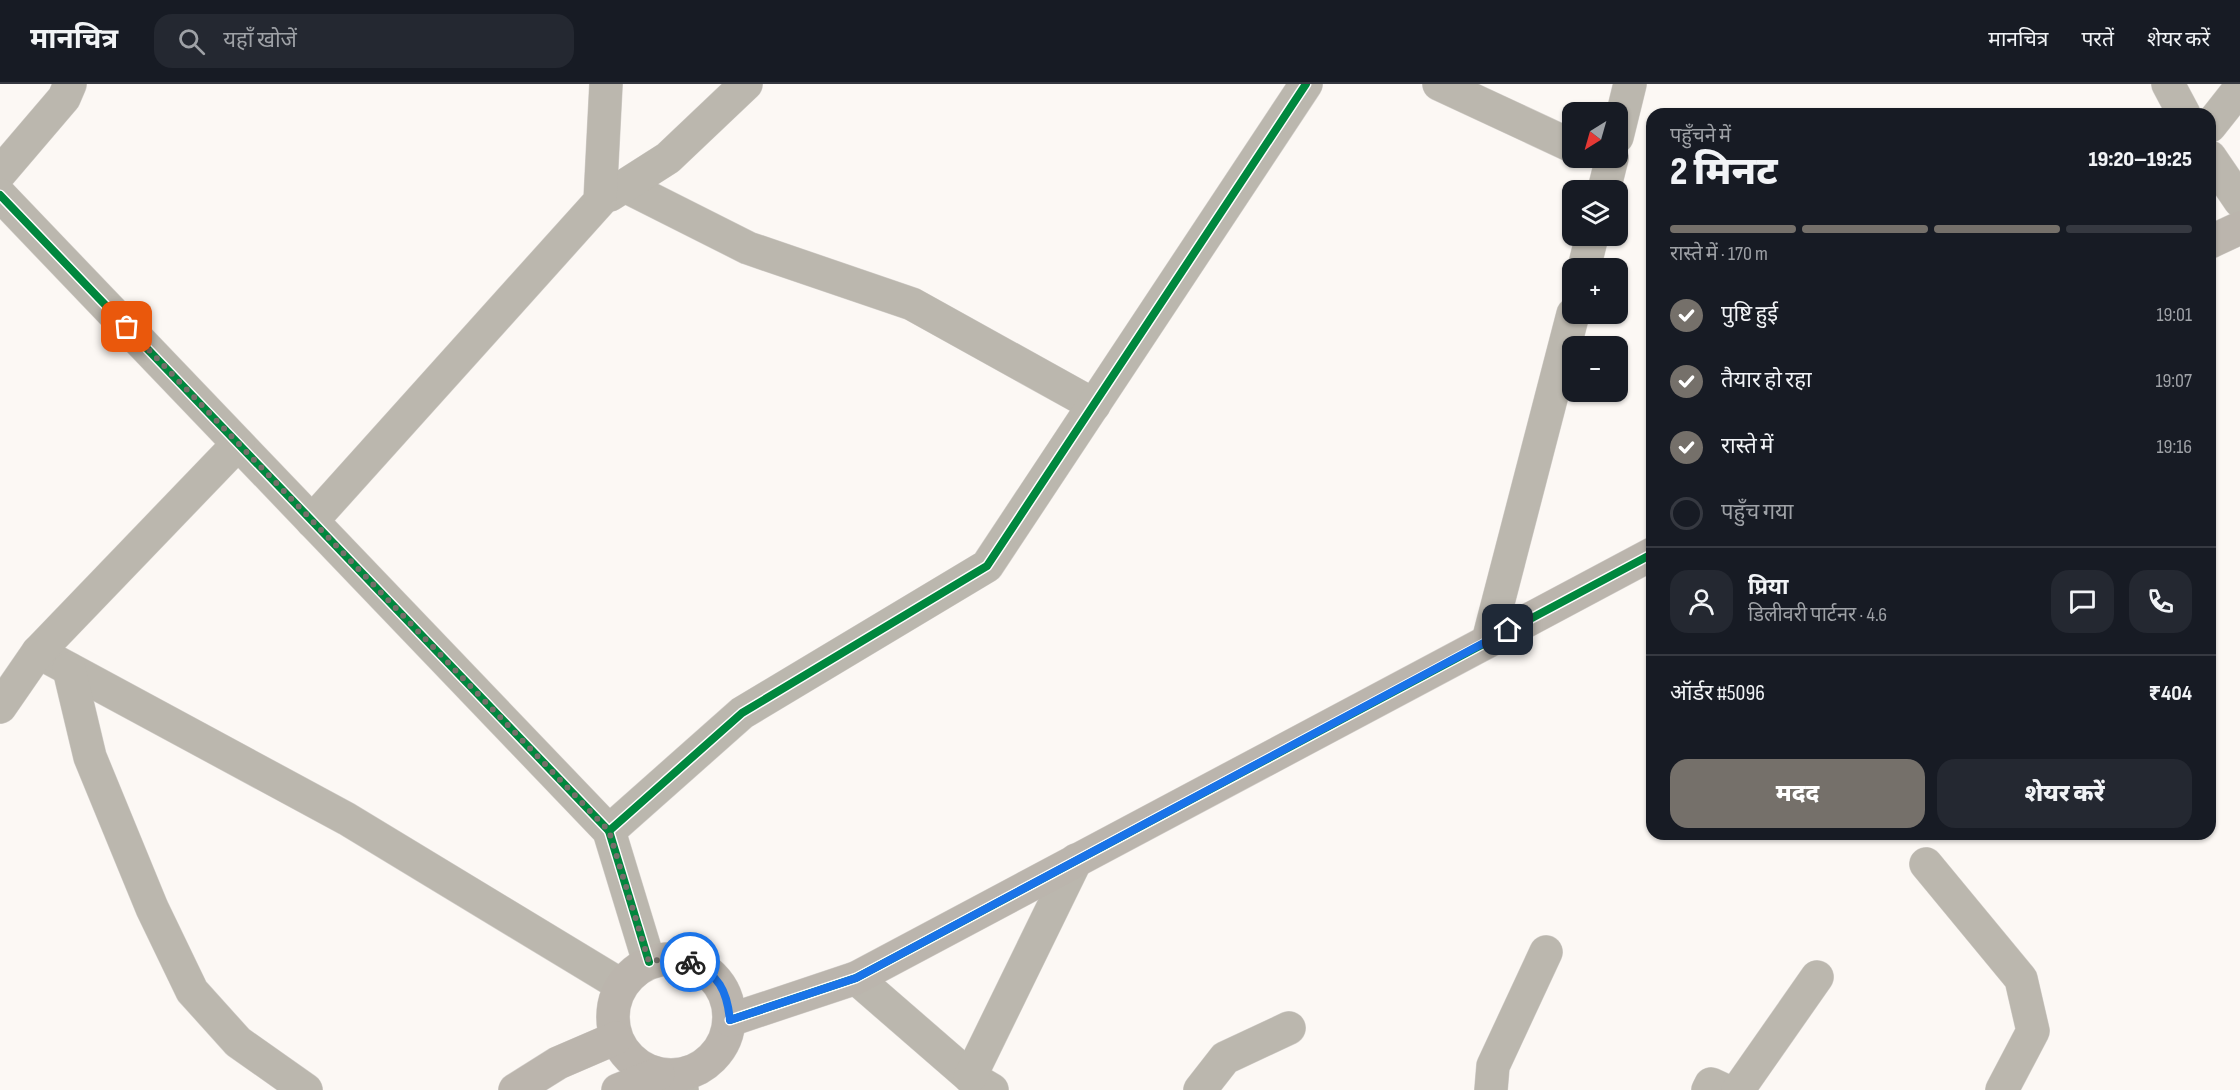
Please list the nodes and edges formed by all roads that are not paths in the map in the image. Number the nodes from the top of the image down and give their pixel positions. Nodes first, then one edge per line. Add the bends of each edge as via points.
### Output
1 (70, 84) edge
2 (606, 84) edge
3 (746, 84) edge
4 (1306, 84) edge
5 (1438, 84) edge
6 (1647, 84) edge
7 (2168, 84) edge
8 (2240, 88) edge
9 (2181, 108) edge
10 (1628, 117) edge
11 (2216, 118) edge
12 (1562, 141) edge
13 (2216, 166) edge
14 (0, 173) edge
15 (613, 193) junction
16 (0, 195) edge
17 (2240, 201) edge
18 (2240, 228) edge
19 (2216, 239) edge
20 (1570, 324) edge
21 (1094, 405) junction
22 (238, 444) junction
23 (312, 521) junction
24 (1646, 557) edge
25 (1488, 641) junction
26 (38, 652) junction
27 (69, 669) junction
28 (0, 707) edge
29 (609, 831) junction
30 (1076, 860) junction
31 (1926, 864) dead end
32 (1546, 952) dead end
33 (649, 962) junction
34 (1817, 977) dead end
35 (856, 978) junction
36 (621, 985) junction
37 (730, 1020) junction
38 (1289, 1028) dead end
39 (616, 1038) junction
40 (673, 1080) edge
41 (981, 1084) edge
42 (306, 1090) edge
43 (515, 1090) edge
44 (618, 1090) edge
45 (1200, 1090) edge
46 (1491, 1090) edge
47 (1708, 1090) edge
48 (1724, 1090) edge
49 (1738, 1090) edge
50 (2002, 1090) edge

1 - 14 street via 64,98
2 - 15 street
3 - 15 street via 668,158
4 - 21 street
5 - 12 street
6 - 10 street
7 - 9 street
8 - 11 street
13 - 17 street
15 - 21 street via 748,248 912,304
15 - 23 street
16 - 22 street
18 - 19 street
20 - 25 street
21 - 29 street via 987,566 742,713
22 - 23 street
22 - 26 street
23 - 29 street
24 - 25 street
25 - 30 street
26 - 27 street
26 - 28 street
27 - 36 street via 347,819
27 - 42 street via 90,758 152,908 192,991 238,1042
29 - 33 street
30 - 35 street
30 - 41 street
31 - 50 street via 2021,980 2033,1031
32 - 46 street via 1493,1066
33 - 36 street via 633,971
33 - 37 street via 667,958 686,960 704,968 728,1000
34 - 49 street
35 - 37 street
35 - 41 street
36 - 39 street via 612,1020
37 - 40 street via 725,1040 714,1057
38 - 45 street via 1225,1058
39 - 40 street via 639,1066
39 - 43 street via 558,1063
40 - 44 street
47 - 48 street via 1711,1084

